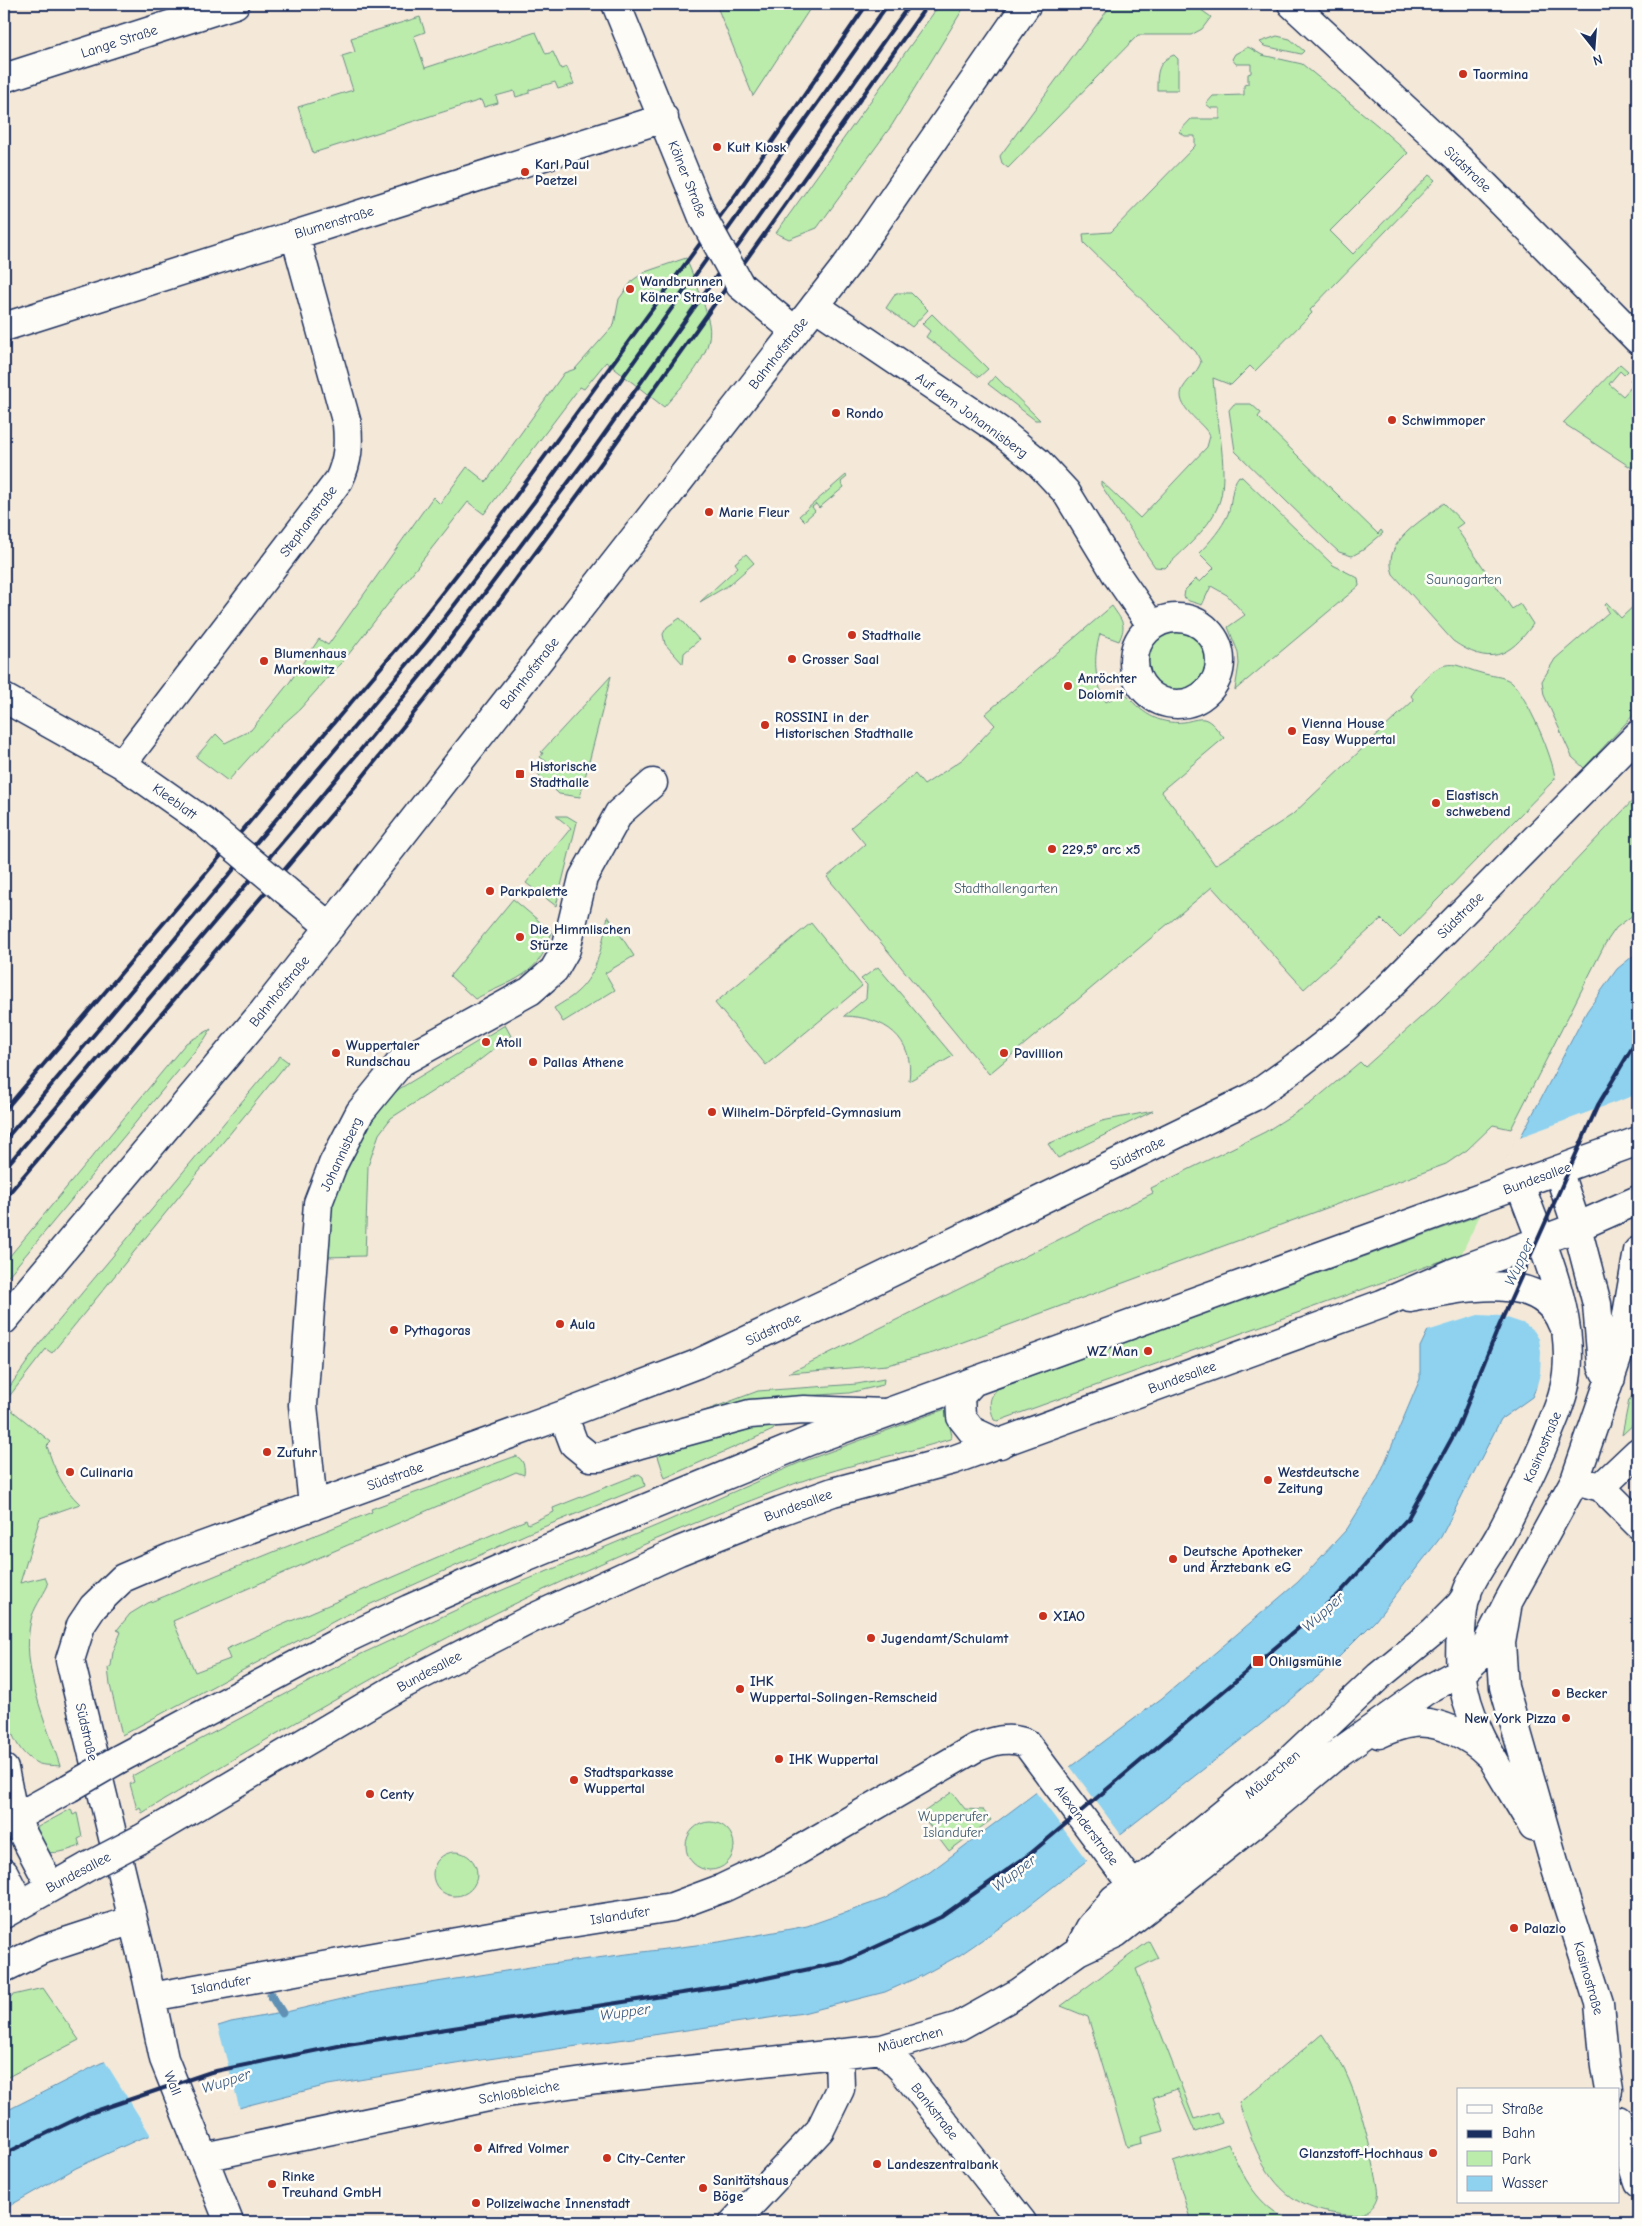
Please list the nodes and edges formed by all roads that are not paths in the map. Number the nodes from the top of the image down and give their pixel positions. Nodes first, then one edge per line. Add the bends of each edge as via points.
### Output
1 (235, 4) edge
2 (616, 4) edge
3 (1027, 4) edge
4 (1292, 4) edge
5 (4, 78) edge
6 (664, 118) junction
7 (295, 235) junction
8 (815, 306) junction
9 (4, 327) edge
10 (795, 332) junction
11 (1638, 340) edge
12 (1152, 626) dead end
13 (4, 698) edge
14 (1638, 735) edge
15 (122, 764) junction
16 (653, 783) dead end
17 (330, 927) junction
18 (1638, 1141) edge
19 (1558, 1170) junction
20 (1520, 1185) junction
21 (1632, 1203) edge
22 (1577, 1227) junction
23 (1540, 1240) junction
24 (1638, 1251) edge
25 (1448, 1282) junction
26 (4, 1320) edge
27 (1566, 1335) junction
28 (1611, 1378) junction
29 (972, 1383) junction
30 (884, 1413) junction
31 (563, 1415) junction
32 (1000, 1444) junction
33 (1638, 1452) edge
34 (1588, 1484) junction
35 (312, 1506) junction
36 (1638, 1524) edge
37 (1466, 1595) junction
38 (1508, 1602) junction
39 (1471, 1649) junction
40 (1404, 1654) junction
41 (1461, 1672) junction
42 (1504, 1687) junction
43 (1341, 1751) junction
44 (1489, 1756) junction
45 (1042, 1764) joint
46 (4, 1769) edge
47 (9, 1820) edge
48 (1556, 1869) junction
49 (4, 1873) edge
50 (1132, 1885) junction
51 (51, 1886) junction
52 (1160, 1899) junction
53 (12, 1909) edge
54 (132, 1920) junction
55 (1078, 1951) junction
56 (4, 1968) edge
57 (154, 2008) junction
58 (882, 2049) junction
59 (838, 2053) junction
60 (1609, 2088) edge
61 (1620, 2127) edge
62 (201, 2150) junction
63 (1638, 2182) edge
64 (230, 2222) edge
65 (734, 2222) edge
66 (1022, 2222) edge

1 - 5 street, Lange Straße
2 - 6 street, Kölner Straße
3 - 8 street, Bahnhofstraße via 910,176
4 - 11 street, Südstraße via 1458,158
6 - 7 street, Blumenstraße
6 - 10 street, Kölner Straße, bridge via 704,220 740,285
7 - 9 street, Blumenstraße
7 - 15 street, Stephanstraße via 347,424 349,443 345,468
8 - 10 street, Bahnhofstraße
8 - 12 street, Auf dem Johannisberg via 1000,431 1038,462 1066,492
10 - 17 street, Bahnhofstraße
13 - 15 street, Kleeblatt
14 - 31 street, Südstraße via 1389,987 1344,1029 1253,1096 726,1351
15 - 17 street, Kleeblatt, bridge via 203,821
16 - 35 street, Johannisberg via 619,813 583,878 566,949 554,970 530,991 401,1062 360,1112 333,1164 318,1203 304,1405
17 - 26 street, Bahnhofstraße via 264,1011
18 - 19 street, Bundesallee
19 - 20 street, Bundesallee
19 - 22 street
20 - 23 street, Kasinostraße
20 - 29 street, Bundesallee
21 - 22 street, Bundesallee
22 - 23 street, Bundesallee
22 - 28 street via 1597,1304 1602,1366
23 - 25 street, Bundesallee
23 - 27 street, Kasinostraße via 1553,1274
24 - 28 street, Kasinostraße via 1622,1344
25 - 27 street via 1492,1285 1535,1294 1558,1313
25 - 32 street, Bundesallee
27 - 37 street, Kasinostraße via 1567,1372 1557,1411 1521,1495
28 - 34 street, Kasinostraße
29 - 30 street, Bundesallee
29 - 32 street via 960,1396 961,1417 972,1431
30 - 31 street via 804,1410 750,1414 600,1457 590,1457 574,1444
30 - 47 street, Bundesallee, bridge via 660,1501 409,1609 337,1643
31 - 35 street, Südstraße
32 - 51 street, Bundesallee, bridge via 833,1492 622,1576 398,1687 142,1839
33 - 34 street
34 - 36 street
34 - 38 street, Kasinostraße
35 - 54 street, Südstraße via 123,1578 93,1607 81,1625 70,1660
37 - 39 street, Kasinostraße
37 - 40 street, Mäuerchen via 1434,1631
38 - 39 street, Mäuerchen
38 - 42 street, Kasinostraße via 1501,1643
39 - 40 street via 1429,1646
39 - 41 street, Mäuerchen via 1475,1662
39 - 42 street, Kasinostraße via 1493,1667
40 - 50 street, Mäuerchen via 1292,1758
41 - 43 street, Mäuerchen via 1425,1691
41 - 44 street, Kasinostraße via 1467,1700
42 - 48 street, Kasinostraße
43 - 44 street, Mäuerchen via 1414,1722 1443,1726 1474,1742
43 - 52 street, Mäuerchen
44 - 48 street, Kasinostraße
45 - 50 street, Alexanderstraße
45 - 57 street, Islandufer via 1026,1742 1014,1738 992,1741 780,1861 723,1888 672,1907 507,1933
46 - 47 street
47 - 51 street
48 - 60 street, Kasinostraße via 1599,2003
49 - 53 street
50 - 52 street
50 - 55 street, Mäuerchen via 1114,1899 1090,1928
51 - 53 street, Bundesallee
52 - 55 street, Mäuerchen via 1116,1933
54 - 56 street via 41,1950
54 - 57 street
55 - 58 street, Mäuerchen via 1020,1992 959,2026
57 - 62 street, Wall via 164,2059
58 - 59 street, Mäuerchen
58 - 66 street, Bankstraße via 902,2069
59 - 62 street, Schloßbleiche via 507,2093
59 - 65 street via 840,2088 820,2130
61 - 63 street
62 - 64 street, Wall

